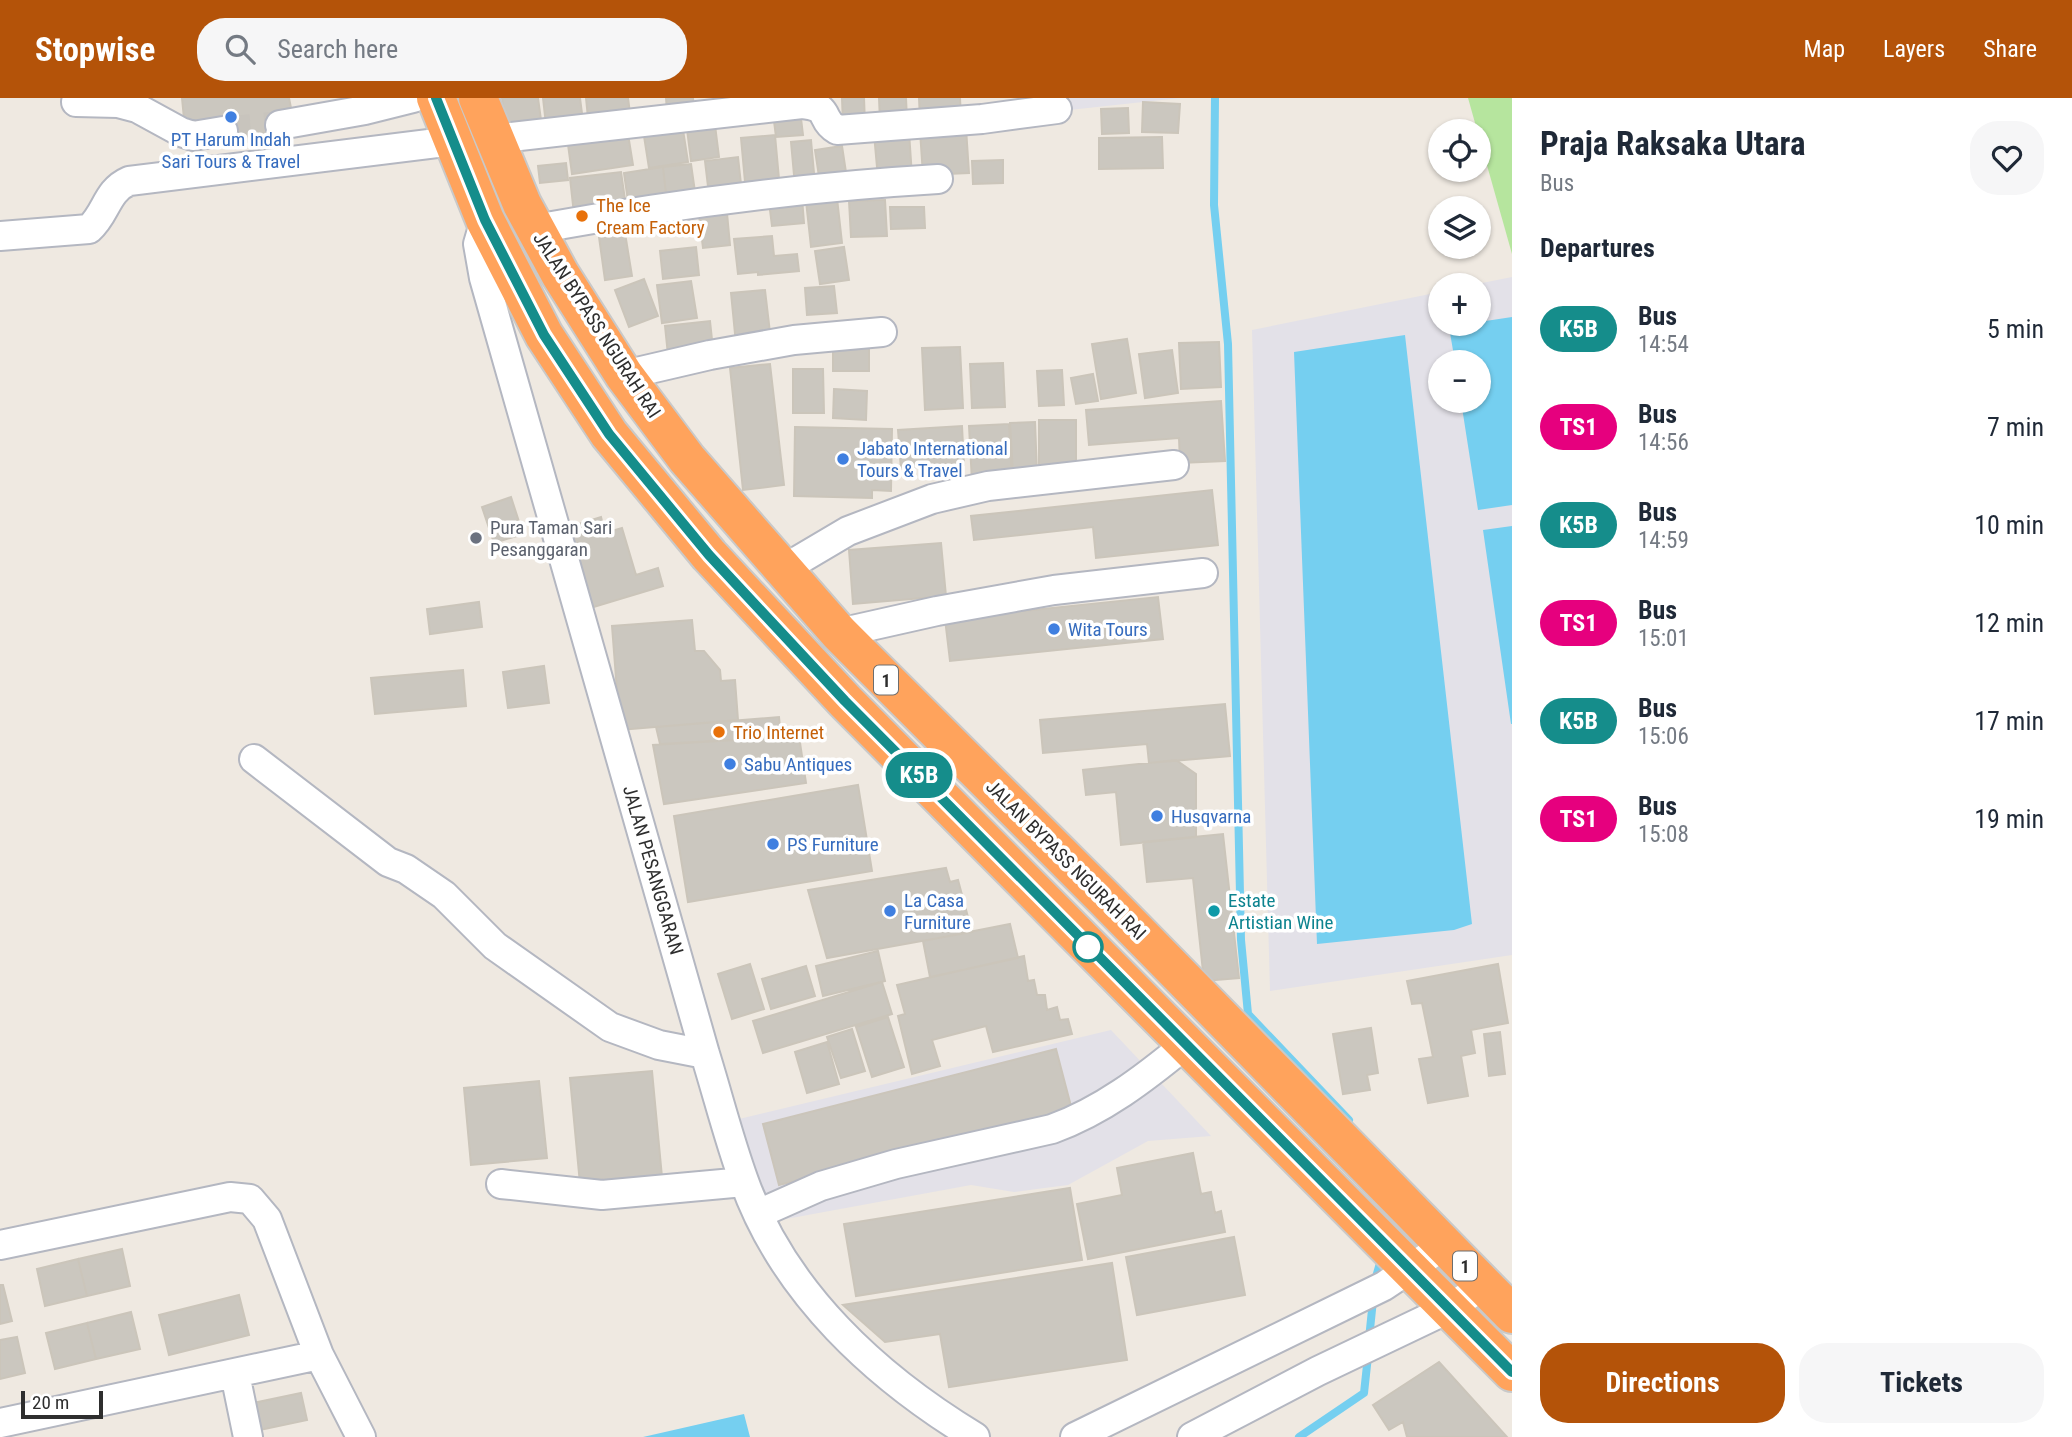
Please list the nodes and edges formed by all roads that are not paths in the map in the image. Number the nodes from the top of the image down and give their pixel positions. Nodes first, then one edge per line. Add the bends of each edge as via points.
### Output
1 (413, 98) edge
2 (436, 98) edge
3 (478, 98) edge
4 (76, 102) dead end
5 (363, 104) edge
6 (1057, 109) dead end
7 (280, 125) tunnel mouth
8 (223, 131) tunnel mouth
9 (494, 139) junction
10 (453, 141) junction
11 (938, 179) dead end
12 (485, 220) junction
13 (535, 229) junction
14 (0, 236) edge
15 (882, 332) dead end
16 (625, 375) junction
17 (1174, 465) dead end
18 (782, 570) junction
19 (1203, 573) dead end
20 (839, 633) junction
21 (254, 759) dead end
22 (1185, 1045) junction
23 (705, 1054) junction
24 (744, 1182) junction
25 (501, 1184) dead end
26 (758, 1214) junction
27 (0, 1245) edge
28 (1445, 1245) junction
29 (1394, 1268) junction
30 (1485, 1285) junction
31 (1450, 1308) junction
32 (1512, 1314) edge
33 (319, 1355) junction
34 (1512, 1372) edge
35 (235, 1374) junction
36 (0, 1423) edge
37 (248, 1437) edge
38 (361, 1437) edge
39 (975, 1437) edge
40 (1075, 1437) edge
41 (1192, 1437) edge

1 - 5 street
2 - 10 highway, 1
3 - 9 highway, JALAN BYPASS NGURAH RAI / 1
4 - 8 street via 137,108 193,136
5 - 7 street
6 - 9 street via 837,130 823,110 802,104
9 - 13 highway, JALAN BYPASS NGURAH RAI / 1
10 - 12 highway, 1
10 - 14 street via 129,181 118,186 89,229
11 - 13 street via 846,184 639,210
12 - 22 highway, 1 via 544,335 609,434 709,555 845,701
12 - 23 street, JALAN PESANGGARAN via 478,244 484,278
13 - 16 highway, JALAN BYPASS NGURAH RAI / 1
15 - 16 street via 794,340
16 - 18 highway, JALAN BYPASS NGURAH RAI / 1 via 687,459
17 - 18 street via 988,486 932,499 848,531
18 - 20 highway, JALAN BYPASS NGURAH RAI / 1
19 - 20 street via 1054,590
20 - 28 highway, JALAN BYPASS NGURAH RAI / 1
21 - 23 street via 388,862 444,894 495,946 610,1027 659,1045
22 - 26 street via 1095,1111 1073,1121 833,1182
22 - 29 highway, 1 via 1362,1220
23 - 24 street, JALAN PESANGGARAN
24 - 25 street via 602,1195
24 - 26 street, JALAN PESANGGARAN
26 - 39 street, JALAN PESANGGARAN via 790,1272 853,1345 914,1396
27 - 33 street via 230,1197 250,1199 267,1219
28 - 29 street
28 - 30 highway, JALAN BYPASS NGURAH RAI / 1
29 - 31 highway, 1
29 - 40 street via 1297,1327
30 - 31 street
30 - 32 highway, JALAN BYPASS NGURAH RAI / 1
31 - 34 highway, 1
31 - 41 street
33 - 35 street
33 - 38 street
35 - 36 street
35 - 37 street

